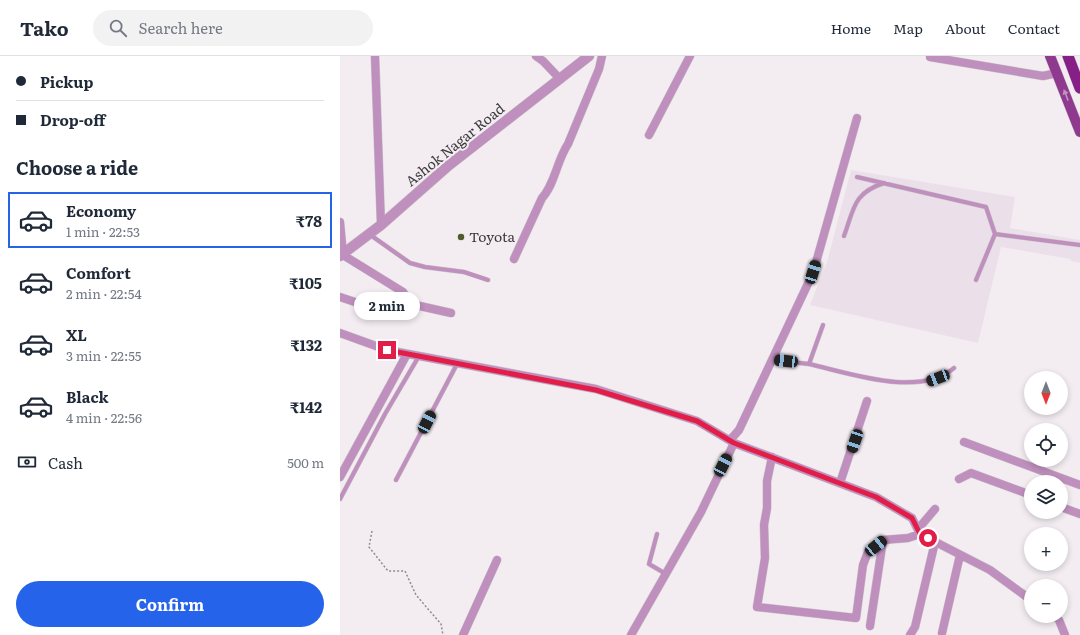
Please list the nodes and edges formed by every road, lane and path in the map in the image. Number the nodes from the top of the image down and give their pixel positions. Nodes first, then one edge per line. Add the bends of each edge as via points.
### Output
1 (374, 56) edge
2 (536, 56) edge
3 (589, 56) edge
4 (602, 56) edge
5 (690, 56) edge
6 (1050, 56) edge
7 (1068, 56) edge
8 (930, 57) edge
9 (1057, 73) junction
10 (560, 79) junction
11 (1080, 88) edge
12 (858, 118) dead end
13 (1080, 132) edge
14 (649, 135) dead end
15 (857, 178) dead end
16 (884, 182) junction
17 (340, 222) edge
18 (382, 226) junction
19 (369, 234) junction
20 (995, 234) junction
21 (844, 236) dead end
22 (1080, 245) edge
23 (341, 256) edge
24 (514, 259) dead end
25 (488, 280) dead end
26 (976, 280) dead end
27 (340, 297) edge
28 (411, 304) junction
29 (451, 313) dead end
30 (823, 325) dead end
31 (340, 333) edge
32 (407, 354) junction
33 (419, 356) junction
34 (773, 360) junction
35 (457, 364) junction
36 (809, 364) junction
37 (954, 368) dead end
38 (867, 401) dead end
39 (732, 441) junction
40 (964, 442) dead end
41 (772, 457) junction
42 (340, 477) edge
43 (959, 479) dead end
44 (396, 480) dead end
45 (840, 483) junction
46 (1080, 485) edge
47 (1024, 492) edge
48 (340, 499) edge
49 (934, 509) dead end
50 (1068, 509) edge
51 (1080, 514) edge
52 (372, 531) dead end
53 (919, 531) junction
54 (657, 534) dead end
55 (884, 540) junction
56 (935, 542) junction
57 (960, 555) junction
58 (497, 560) dead end
59 (666, 574) junction
60 (1024, 595) edge
61 (1060, 623) edge
62 (870, 626) dead end
63 (942, 633) dead end
64 (443, 635) edge
65 (463, 635) edge
66 (631, 635) edge
67 (910, 635) edge
68 (1065, 635) edge

1 - 18 street
2 - 10 street
3 - 10 street, Ashok Nagar Road
4 - 24 street via 568,144
5 - 14 street
6 - 9 main road
7 - 11 highway
8 - 9 street via 1043,76
13 -> 9 main road
10 - 18 street, Ashok Nagar Road via 448,166
12 - 34 street via 813,272
15 - 16 lane
16 - 20 lane via 986,207
16 - 21 lane via 869,187 858,198
17 - 23 street
18 - 19 street, Ashok Nagar Road
19 - 23 street, Ashok Nagar Road
19 - 25 lane via 410,263 464,272
20 - 22 lane
20 - 26 lane
23 - 28 street via 403,292
27 - 28 street via 376,308
28 - 29 street
30 - 36 lane
31 - 32 street via 387,350
32 - 33 street
32 - 42 street
33 - 35 street
33 - 48 lane
34 - 36 lane
34 - 39 street
35 - 39 street via 596,390 697,421
35 - 44 lane
36 - 37 lane via 889,382 913,383 941,377
38 - 45 street
39 - 41 street
39 - 59 street via 701,512
40 - 46 street
41 - 45 street
41 - 55 street via 767,481 765,558 758,607 856,618 863,565 868,552
43 - 47 street via 971,472
45 - 53 street via 894,507 912,518
49 - 53 street
50 - 51 street
52 - 64 path via 369,547 388,571 405,572 416,595 441,624
53 - 55 street via 908,538
53 - 56 street
54 - 59 lane via 649,564
55 - 62 street
56 - 57 street
56 - 67 street
57 - 60 street via 990,570
57 - 63 street
58 - 65 street
59 - 66 street
61 - 68 street

